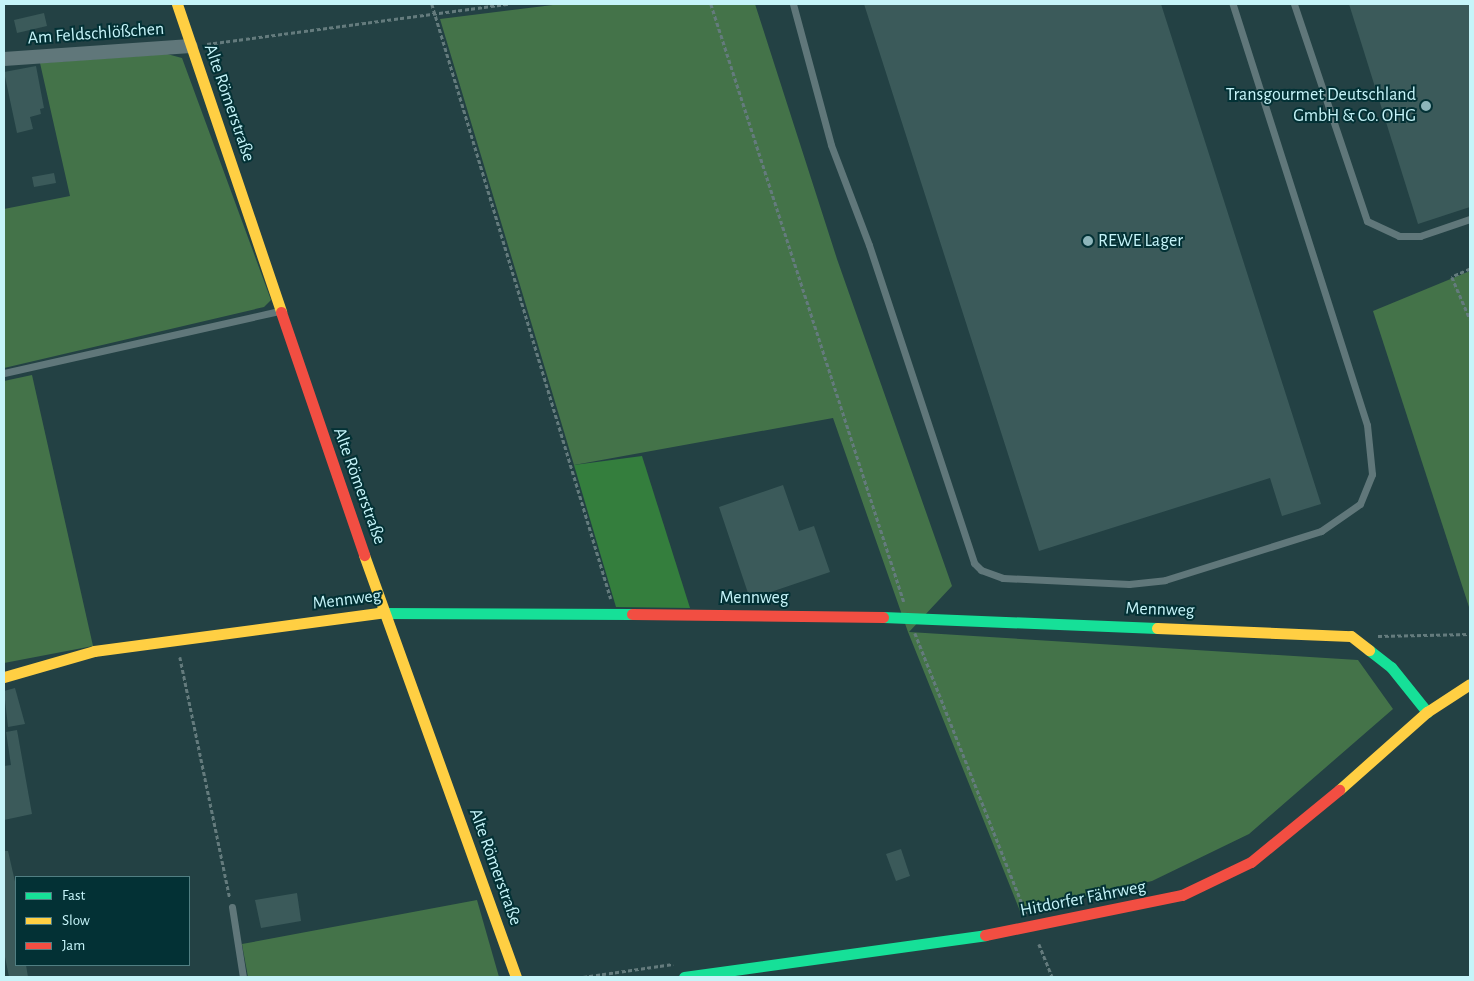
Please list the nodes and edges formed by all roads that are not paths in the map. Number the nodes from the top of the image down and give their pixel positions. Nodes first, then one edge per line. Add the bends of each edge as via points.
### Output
1 (177, 4) edge
2 (793, 4) edge
3 (1234, 4) edge
4 (1294, 4) edge
5 (191, 46) junction
6 (4, 59) edge
7 (1470, 220) edge
8 (280, 311) junction
9 (4, 373) edge
10 (385, 612) junction
11 (4, 677) edge
12 (1470, 684) edge
13 (1427, 712) junction
14 (232, 907) road end
15 (243, 977) edge
16 (516, 977) edge
17 (684, 977) edge

1 - 5 street, Alte Römerstraße
2 - 3 lane via 831,145 869,245 974,563 1003,578 1129,584 1165,580 1321,531 1360,504 1372,474 1367,425
4 - 7 lane via 1366,221 1399,236 1420,236
5 - 6 street, Am Feldschlößchen
5 - 8 street, Alte Römerstraße
8 - 9 lane
8 - 10 street, Alte Römerstraße
10 - 11 street, Mennweg via 94,651
10 - 13 street, Mennweg via 909,617 1351,636 1391,667
10 - 16 street, Alte Römerstraße
12 - 13 street
13 - 17 street, Hitdorfer Fährweg via 1290,833 1213,882 1147,906 1032,928
14 - 15 lane

